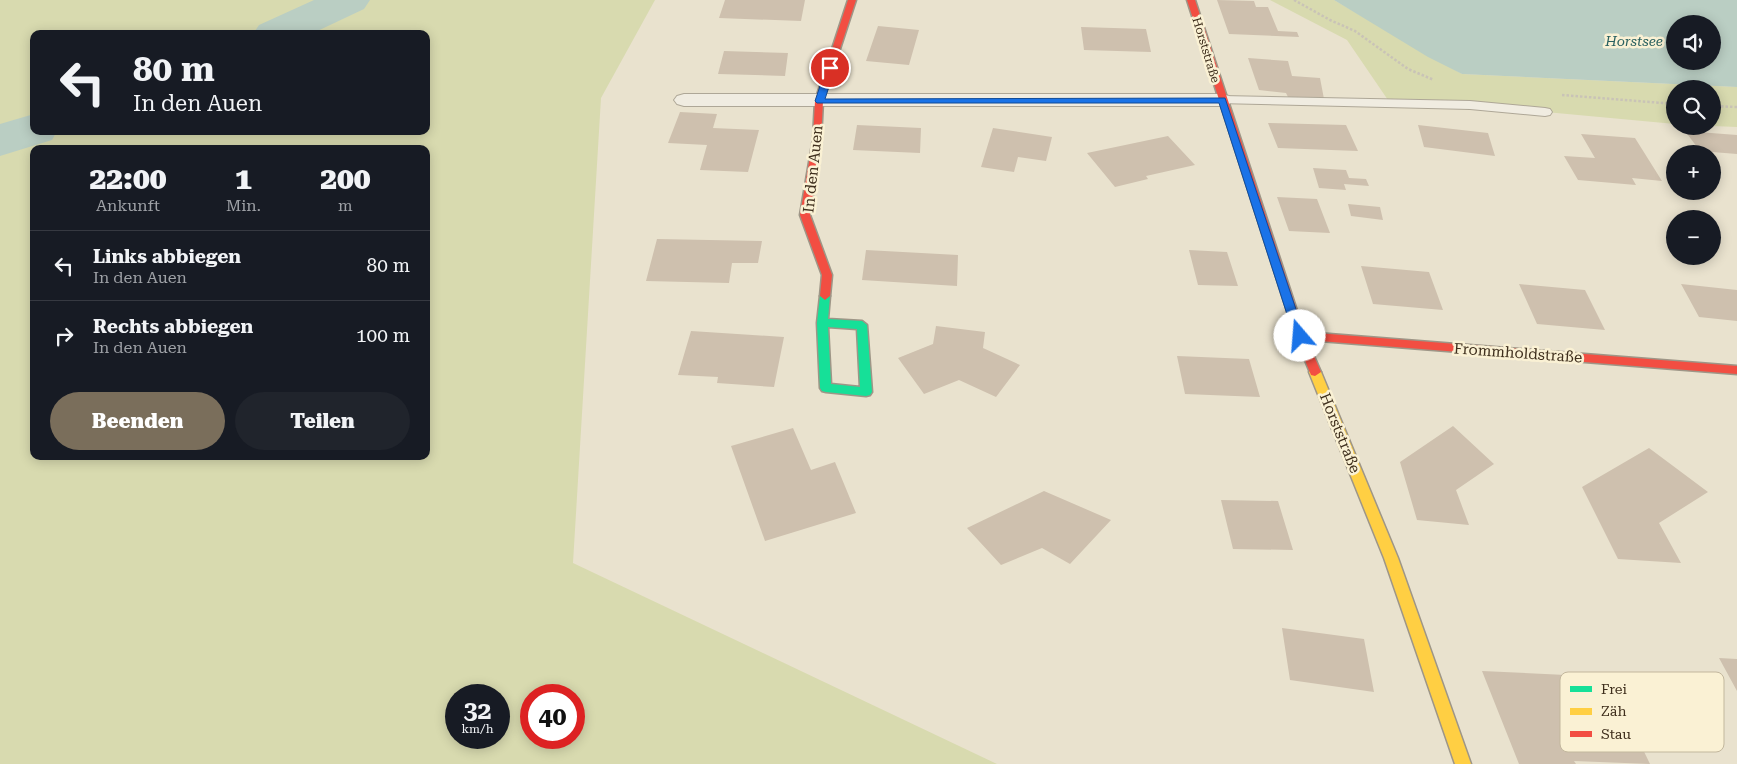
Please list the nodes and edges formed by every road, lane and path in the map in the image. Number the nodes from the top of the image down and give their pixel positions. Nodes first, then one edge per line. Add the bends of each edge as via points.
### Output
1 (852, 0) edge
2 (1191, 0) edge
3 (1294, 0) edge
4 (1441, 81) dead end
5 (1554, 94) dead end
6 (684, 100) dead end
7 (1222, 100) junction
8 (820, 101) junction
9 (1666, 103) edge
10 (1721, 106) edge
11 (1737, 107) edge
12 (1545, 112) dead end
13 (822, 323) junction
14 (1300, 336) junction
15 (1737, 370) edge
16 (1463, 764) edge

1 - 8 street, In den Auen
2 - 7 street, Horststraße
3 - 4 path via 1355,31 1408,69
5 - 9 path
6 - 8 street
7 - 8 street
7 - 12 lane, Horststraße via 1470,104
7 - 14 street, Horststraße
8 - 13 street, In den Auen via 805,215 827,275
10 - 11 path
13 - 13 street, In den Auen via 826,388 866,392 862,325
14 - 15 street, Frommholdstraße
14 - 16 street, Horststraße via 1391,558

